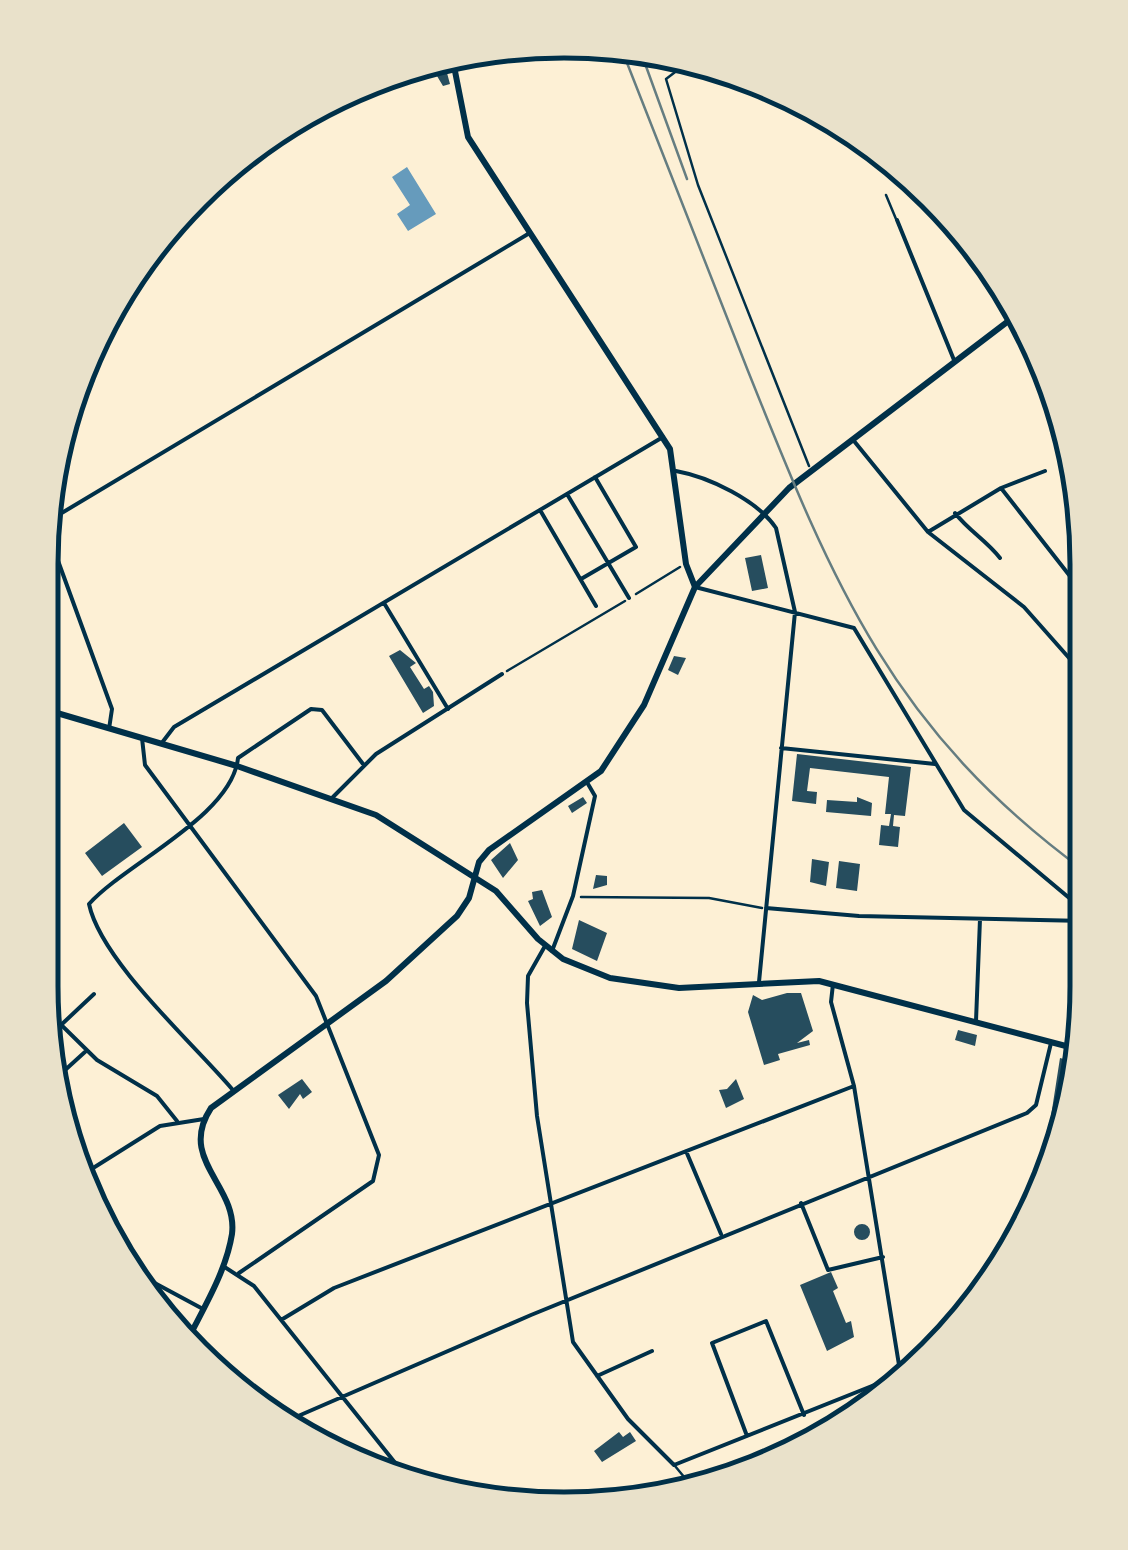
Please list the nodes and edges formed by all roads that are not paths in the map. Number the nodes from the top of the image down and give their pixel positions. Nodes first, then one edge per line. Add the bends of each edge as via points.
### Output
1 (455, 70) edge
2 (886, 196) dead end
3 (897, 220) joint
4 (528, 234) junction
5 (1008, 321) edge
6 (954, 360) junction
7 (663, 436) junction
8 (851, 438) junction
9 (676, 470) junction
10 (1045, 471) dead end
11 (595, 477) junction
12 (1002, 488) junction
13 (567, 494) junction
14 (540, 510) junction
15 (955, 513) junction
16 (766, 514) junction
17 (60, 515) edge
18 (928, 532) junction
19 (1000, 558) dead end
20 (58, 560) edge
21 (608, 564) junction
22 (1070, 576) edge
23 (582, 580) junction
24 (695, 587) junction
25 (629, 598) road end
26 (384, 604) junction
27 (596, 606) dead end
28 (795, 612) junction
29 (1070, 660) edge
30 (502, 674) road end
31 (448, 709) junction
32 (58, 713) edge
33 (109, 729) junction
34 (142, 738) junction
35 (160, 744) junction
36 (781, 748) junction
37 (363, 764) junction
38 (936, 764) junction
39 (237, 766) junction
40 (588, 784) junction
41 (334, 797) junction
42 (188, 825) junction
43 (476, 877) junction
44 (1070, 898) edge
45 (765, 908) junction
46 (980, 919) junction
47 (1070, 921) edge
48 (549, 949) junction
49 (759, 982) junction
50 (833, 984) junction
51 (94, 994) dead end
52 (976, 1021) junction
53 (330, 1023) junction
54 (61, 1026) joint
55 (1051, 1043) junction
56 (1067, 1046) edge
57 (86, 1051) junction
58 (65, 1072) edge
59 (854, 1086) junction
60 (232, 1089) junction
61 (204, 1119) junction
62 (177, 1121) junction
63 (686, 1151) junction
64 (92, 1169) edge
65 (870, 1175) junction
66 (554, 1202) junction
67 (801, 1203) junction
68 (722, 1236) junction
69 (883, 1257) junction
70 (223, 1266) junction
71 (239, 1273) junction
72 (156, 1285) edge
73 (567, 1300) junction
74 (203, 1309) junction
75 (281, 1320) junction
76 (193, 1330) edge
77 (652, 1351) dead end
78 (902, 1363) edge
79 (596, 1376) junction
80 (872, 1388) edge
81 (342, 1398) junction
82 (804, 1414) junction
83 (298, 1416) edge
84 (747, 1436) junction
85 (396, 1464) edge
86 (674, 1465) junction
87 (685, 1478) edge

1 - 4 main road via 468,137
2 - 3 lane
3 - 6 street
4 - 7 main road
4 - 17 street
5 - 6 main road
6 - 8 main road
7 - 9 main road
7 - 11 street
8 - 16 main road
8 - 18 street
9 - 16 street
9 - 24 main road via 686,564
10 - 12 street
11 - 13 street
11 - 21 street via 636,547
12 - 15 street
12 - 22 street
13 - 14 street
13 - 21 street
14 - 23 street
14 - 26 street
15 - 18 street
15 - 19 street
16 - 24 main road
16 - 28 street via 776,528
18 - 29 street via 1024,607
20 - 33 street via 112,709
21 - 23 street
21 - 25 street
23 - 27 street
24 - 28 street
24 - 40 main road via 644,706
26 - 31 street
26 - 35 street via 174,727
28 - 36 street
28 - 38 street via 854,628
30 - 31 street
31 - 37 street
32 - 33 main road
33 - 34 main road
34 - 35 main road
34 - 42 street via 145,765
35 - 39 main road
36 - 38 street
36 - 45 street
37 - 39 street via 317,708 238,758
37 - 41 street
38 - 44 street via 964,810
39 - 41 main road
39 - 42 street via 232,782
40 - 43 main road via 488,850
40 - 48 street via 595,796 573,896
41 - 43 main road via 397,826
42 - 53 street via 294,962
42 - 60 street via 92,900 90,909 108,944
43 - 48 main road
43 - 53 main road via 456,916
45 - 46 street
45 - 49 street
46 - 47 street
46 - 52 street
48 - 49 main road via 610,978 646,986
48 - 66 street via 528,976 527,1003 537,1116
49 - 50 main road
50 - 52 main road
50 - 59 street via 831,1002
51 - 54 street
52 - 55 main road
53 - 60 main road
53 - 71 street via 380,1162 373,1182
54 - 57 street
55 - 56 main road
55 - 65 street via 1033,1109
57 - 58 street
57 - 62 street via 157,1096
59 - 63 street
59 - 65 street
60 - 61 main road
61 - 62 street
61 - 70 main road via 200,1145 231,1216
62 - 64 street
63 - 66 street
63 - 68 street
65 - 67 street
65 - 69 street
66 - 73 street
66 - 75 street via 334,1288
67 - 68 street
67 - 69 street via 828,1270
68 - 73 street
69 - 78 street
70 - 71 street
70 - 74 main road
71 - 75 street
72 - 74 street
73 - 79 street via 573,1342
73 - 81 street
74 - 76 main road
75 - 81 street
77 - 79 street
79 - 86 street
80 - 82 street
81 - 83 street
81 - 85 street
82 - 84 street
82 - 84 street via 766,1322 709,1344
84 - 86 street
86 - 87 lane

